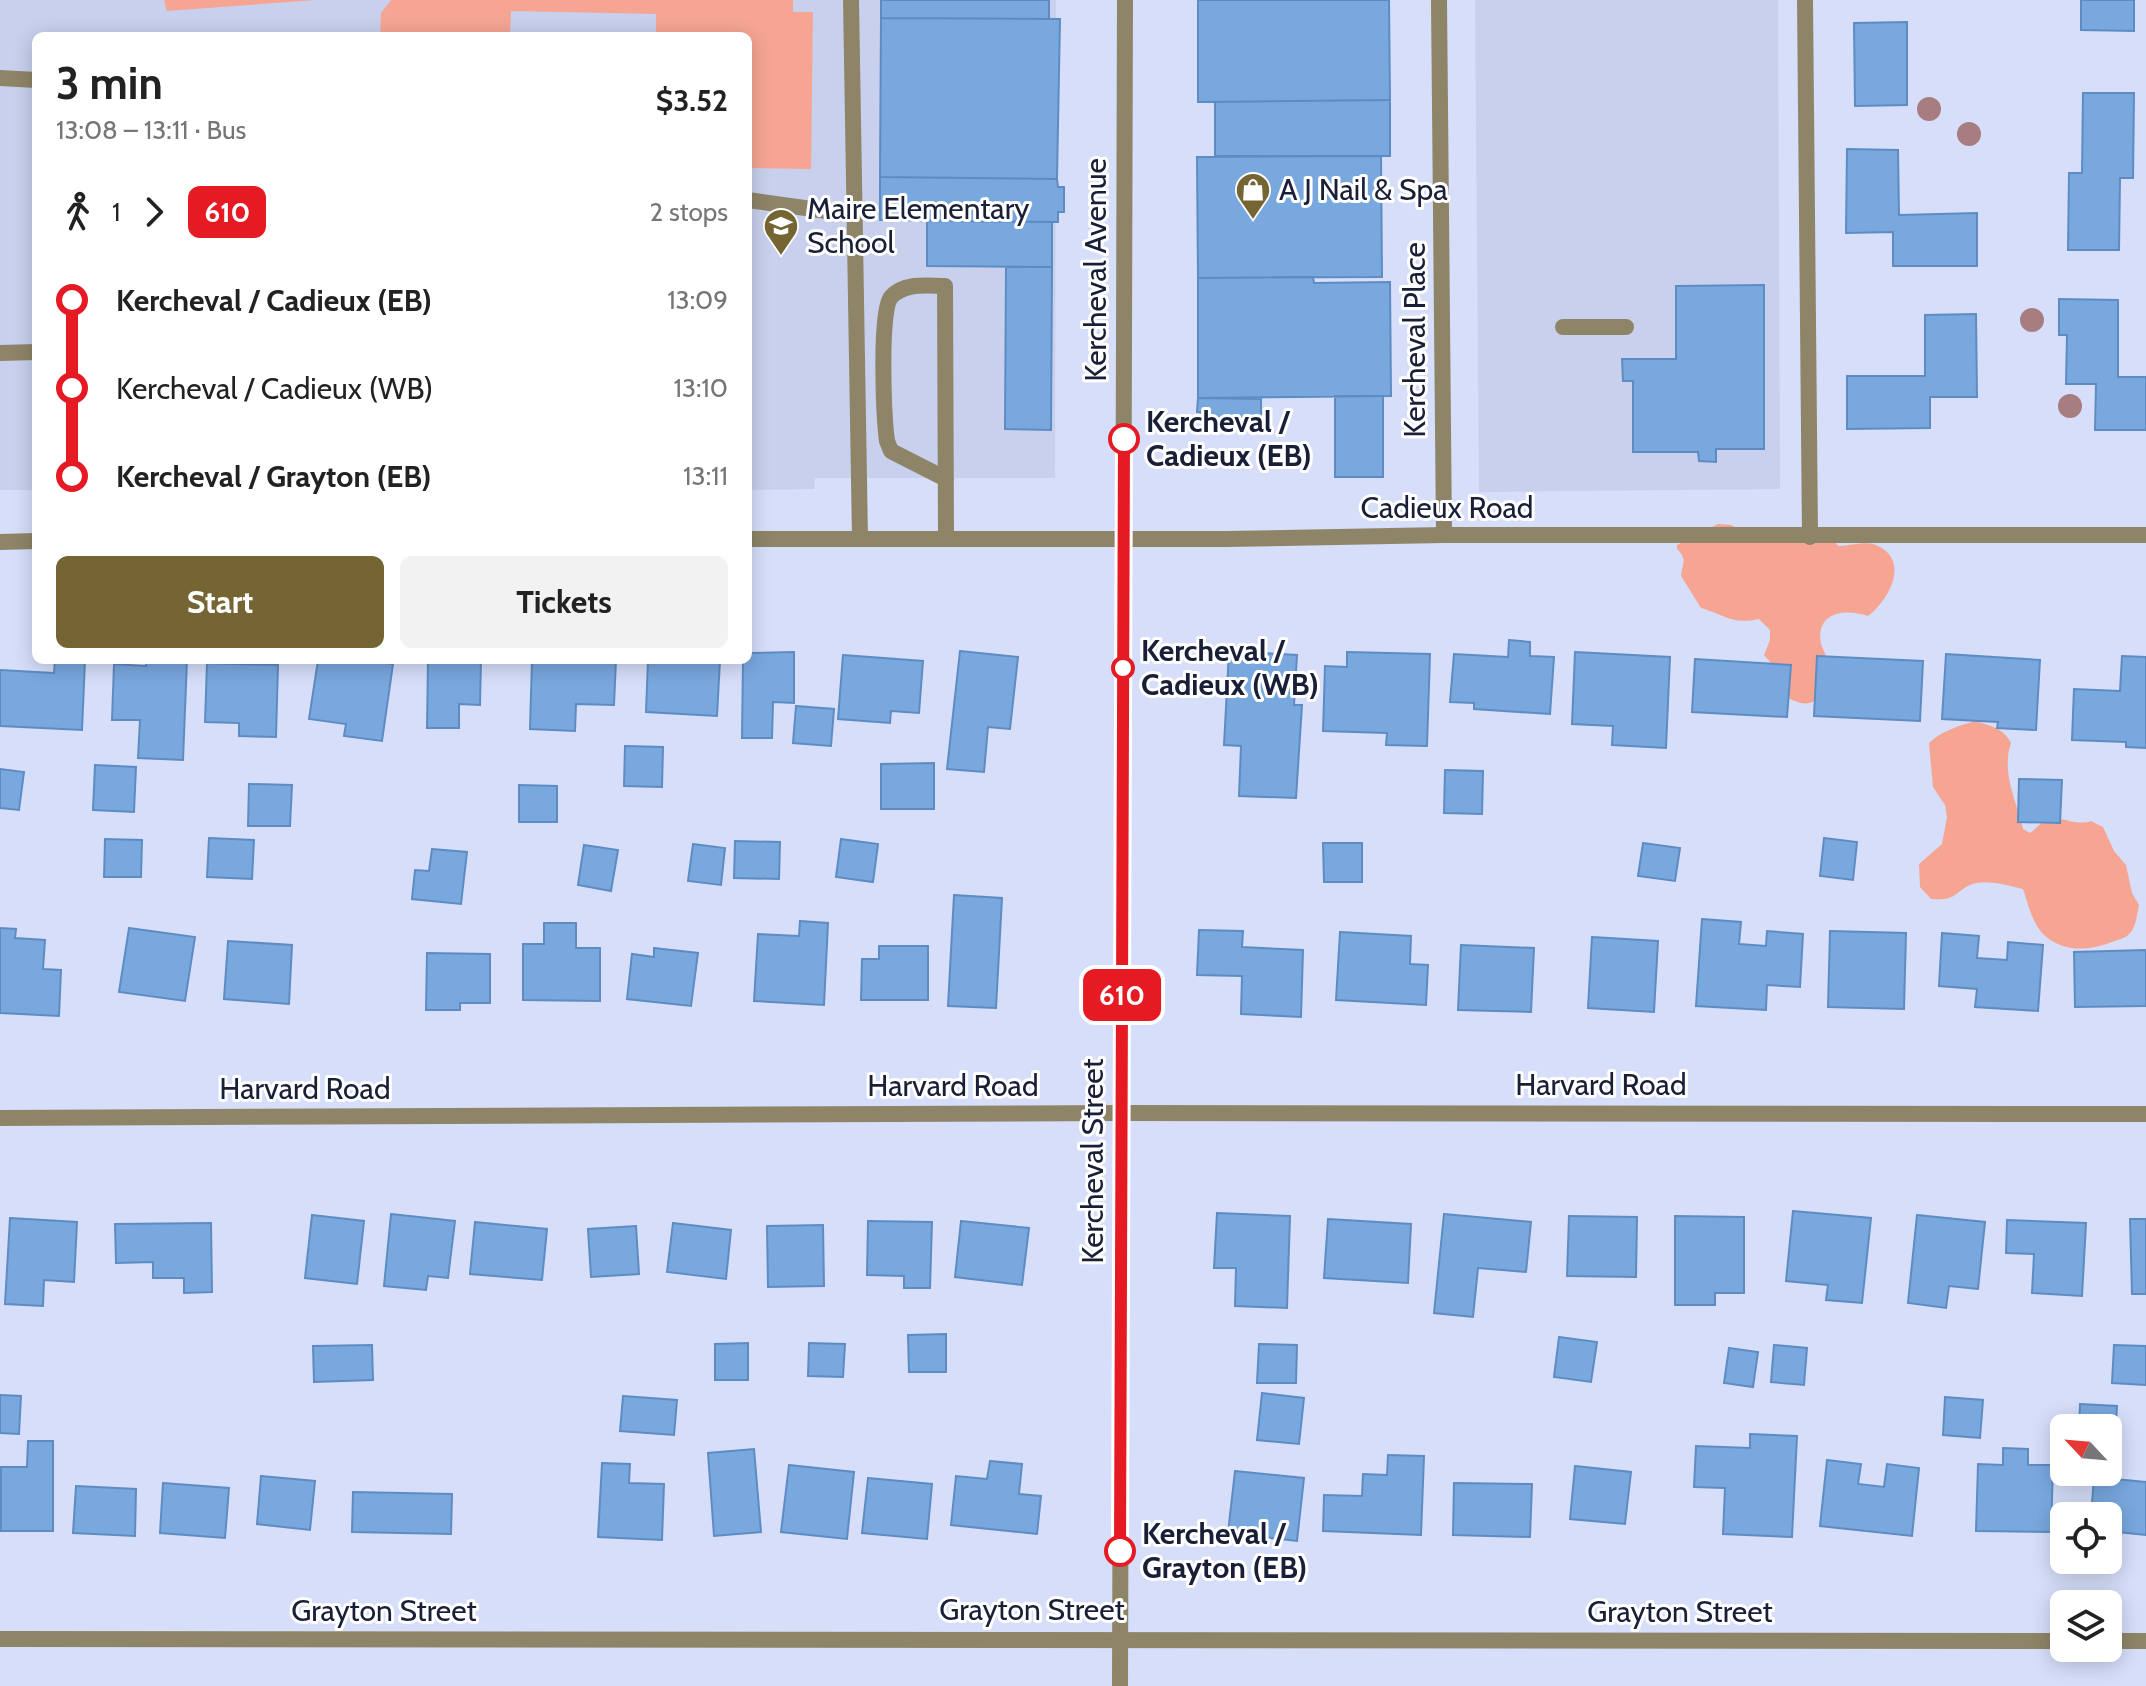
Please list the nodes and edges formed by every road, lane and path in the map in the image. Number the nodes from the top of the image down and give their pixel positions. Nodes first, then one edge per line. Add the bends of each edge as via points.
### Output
1 (851, 0) edge
2 (1125, 0) edge
3 (1439, 0) edge
4 (1805, 0) edge
5 (0, 78) edge
6 (32, 80) edge
7 (752, 201) edge
8 (855, 215) junction
9 (1563, 327) dead end
10 (1626, 327) dead end
11 (32, 352) edge
12 (0, 353) edge
13 (946, 479) junction
14 (1444, 535) junction
15 (2146, 535) edge
16 (946, 537) junction
17 (1810, 537) junction
18 (752, 539) edge
19 (860, 539) junction
20 (1123, 539) junction
21 (32, 541) edge
22 (0, 542) edge
23 (1121, 1113) junction
24 (2146, 1114) edge
25 (0, 1118) edge
26 (1120, 1638) junction
27 (0, 1639) edge
28 (2050, 1641) edge
29 (2122, 1641) edge
30 (2146, 1641) edge
31 (1120, 1686) edge

1 - 8 street
2 - 20 street, Kercheval Avenue
3 - 14 street, Kercheval Place
4 - 17 street
5 - 6 street
7 - 8 street
8 - 19 street
9 - 10 street
11 - 12 street
13 - 13 street via 945,286 909,286 892,297 884,316 887,441 891,451
13 - 16 street
14 - 17 street, Cadieux Road
14 - 20 street, Cadieux Road
15 - 17 street, Cadieux Road
16 - 19 street, Cadieux Road
16 - 20 street, Cadieux Road
18 - 19 street, Cadieux Road
20 - 23 street, Kercheval Street
21 - 22 street
23 - 24 street, Harvard Road
23 - 25 street, Harvard Road
23 - 26 street, Kercheval Street
26 - 27 street, Grayton Street
26 - 28 street, Grayton Street
26 - 31 street, Kercheval Street
29 - 30 street

